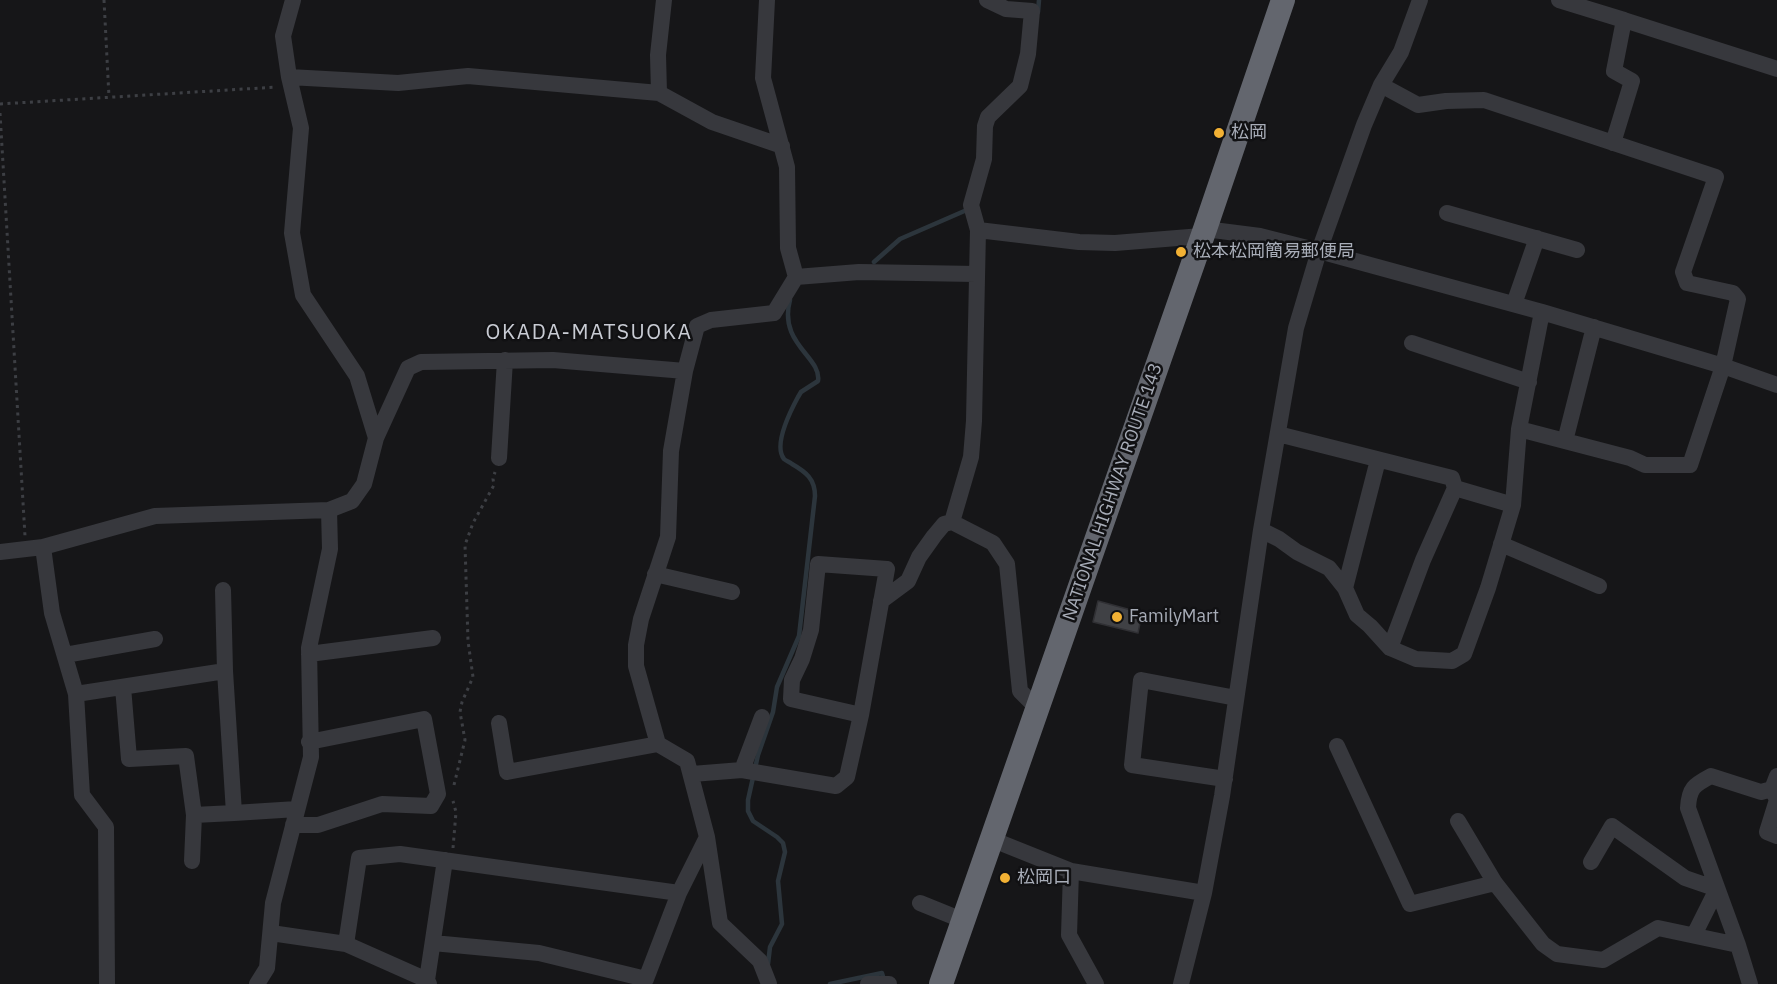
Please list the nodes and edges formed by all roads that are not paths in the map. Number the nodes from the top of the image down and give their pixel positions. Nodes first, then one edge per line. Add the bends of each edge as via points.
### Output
1 (293, 0) edge
2 (664, 0) edge
3 (767, 0) edge
4 (987, 0) edge
5 (1283, 0) edge
6 (1420, 0) edge
7 (1559, 0) edge
8 (1624, 20) junction
9 (1777, 69) edge
10 (290, 81) junction
11 (1381, 85) junction
12 (659, 93) junction
13 (1612, 143) junction
14 (782, 146) junction
15 (1447, 213) dead end
16 (978, 230) junction
17 (1204, 233) junction
18 (1537, 238) junction
19 (1577, 250) dead end
20 (1319, 251) junction
21 (976, 274) junction
22 (796, 277) junction
23 (1514, 304) junction
24 (1542, 312) junction
25 (1594, 327) junction
26 (1412, 343) dead end
27 (505, 360) junction
28 (1723, 366) junction
29 (685, 371) junction
30 (1529, 382) junction
31 (1777, 385) edge
32 (1519, 429) junction
33 (1278, 434) junction
34 (376, 438) junction
35 (1565, 441) junction
36 (499, 458) road end
37 (1378, 460) junction
38 (1455, 488) junction
39 (1513, 506) junction
40 (329, 510) junction
41 (952, 522) junction
42 (1261, 530) junction
43 (1501, 544) junction
44 (35, 548) junction
45 (0, 552) edge
46 (655, 574) junction
47 (1599, 586) dead end
48 (1345, 588) junction
49 (223, 590) dead end
50 (732, 592) dead end
51 (881, 601) junction
52 (432, 638) dead end
53 (155, 639) dead end
54 (1390, 648) junction
55 (309, 654) junction
56 (65, 655) junction
57 (225, 671) junction
58 (123, 687) junction
59 (76, 694) junction
60 (1236, 698) junction
61 (1037, 708) junction
62 (861, 715) junction
63 (762, 717) dead end
64 (499, 723) dead end
65 (309, 742) junction
66 (658, 744) junction
67 (1337, 746) dead end
68 (749, 771) junction
69 (692, 774) junction
70 (1225, 779) junction
71 (1774, 783) edge
72 (234, 813) junction
73 (194, 814) junction
74 (295, 817) junction
75 (1458, 821) dead end
76 (1777, 836) edge
77 (707, 837) junction
78 (991, 839) junction
79 (192, 861) dead end
80 (448, 861) junction
81 (1591, 862) dead end
82 (1071, 871) junction
83 (1495, 883) junction
84 (1717, 889) junction
85 (679, 893) junction
86 (1204, 893) junction
87 (920, 903) dead end
88 (963, 920) junction
89 (271, 933) junction
90 (1694, 936) junction
91 (433, 943) junction
92 (346, 944) junction
93 (1738, 945) junction
94 (1091, 981) edge
95 (428, 982) edge
96 (107, 984) edge
97 (257, 984) edge
98 (769, 984) edge
99 (941, 984) edge
100 (1181, 984) edge
101 (1750, 984) edge

1 - 10 street via 283,36
2 - 12 street
3 - 14 street via 764,78
4 - 16 street via 1006,9 1032,11 1020,86 988,117 985,126 984,159 971,207
5 - 17 highway, NATIONAL HIGHWAY ROUTE 143
6 - 11 street via 1401,52
7 - 8 street
8 - 9 street
8 - 13 street via 1614,71 1632,81
10 - 12 street via 398,83 468,76
10 - 34 street via 301,128 292,233 303,295 357,376
11 - 13 street via 1418,105 1484,100
11 - 20 street
12 - 14 street via 712,122
13 - 28 street via 1716,177 1683,272 1687,283 1733,293 1738,299
14 - 22 street via 787,167 788,248
15 - 18 street
16 - 17 street via 1116,243
16 - 21 street
17 - 20 street via 1260,236
17 - 61 highway, NATIONAL HIGHWAY ROUTE 143
18 - 19 street
18 - 23 street
20 - 23 street
20 - 33 street via 1296,328
21 - 22 street via 859,272
21 - 41 street via 971,457
22 - 29 street via 774,313 711,320 697,326
23 - 24 street
24 - 25 street
24 - 30 street
25 - 28 street
25 - 35 street
26 - 30 street
27 - 29 street
27 - 34 street via 420,362 408,368
27 - 36 street
28 - 31 street
28 - 35 street via 1690,465 1645,465
29 - 46 street via 671,451 668,537
30 - 32 street
32 - 35 street
32 - 39 street
33 - 37 street
33 - 42 street
34 - 40 street via 364,484 352,501
37 - 38 street via 1452,478
37 - 48 street
38 - 39 street
38 - 54 street
39 - 43 street
40 - 44 street via 155,516
40 - 55 street via 330,549
41 - 51 street via 944,524 934,536 908,581
41 - 61 street via 993,543 1007,564 1020,691
42 - 48 street via 1329,568
42 - 60 street
43 - 47 street
43 - 54 street via 1464,654 1452,660 1416,659
44 - 45 street
44 - 56 street
46 - 50 street
46 - 66 street via 641,619 636,666
48 - 54 street via 1357,615
49 - 57 street
51 - 62 street
51 - 62 street via 887,569 818,564 811,630 792,680 791,699
52 - 55 street
53 - 56 street
55 - 65 street
56 - 59 street
57 - 58 street
57 - 72 street
58 - 59 street
58 - 73 street via 129,759 186,756
59 - 96 street via 82,795 106,827
60 - 70 street
60 - 70 street via 1141,680 1132,765
61 - 78 highway, NATIONAL HIGHWAY ROUTE 143
62 - 68 street via 847,777 836,786
63 - 68 street
64 - 66 street via 507,772
65 - 74 street via 310,757
65 - 74 street via 424,719 438,794 431,806 382,804 318,825
66 - 69 street via 687,761
67 - 83 street via 1410,904
68 - 69 street
69 - 77 street
70 - 86 street
71 - 76 street via 1777,800 1767,832
71 - 84 street via 1761,792 1711,776 1689,793 1688,808
72 - 73 street
72 - 74 street
73 - 79 street
74 - 89 street via 273,903
75 - 83 street
77 - 85 street
77 - 98 street via 720,923 760,961
78 - 82 street
78 - 88 highway, NATIONAL HIGHWAY ROUTE 143
80 - 85 street
80 - 91 street
80 - 92 street via 400,854 359,858
81 - 84 street via 1612,826 1685,878
82 - 86 street
82 - 94 street via 1070,934
83 - 90 street via 1543,944 1557,954 1603,960 1658,928
84 - 90 street
84 - 93 street
85 - 91 street via 646,979 539,953
86 - 100 street
87 - 88 street
88 - 99 highway, NATIONAL HIGHWAY ROUTE 143
89 - 92 street
89 - 97 street via 267,968
90 - 93 street
91 - 95 street
92 - 95 street
93 - 101 street

